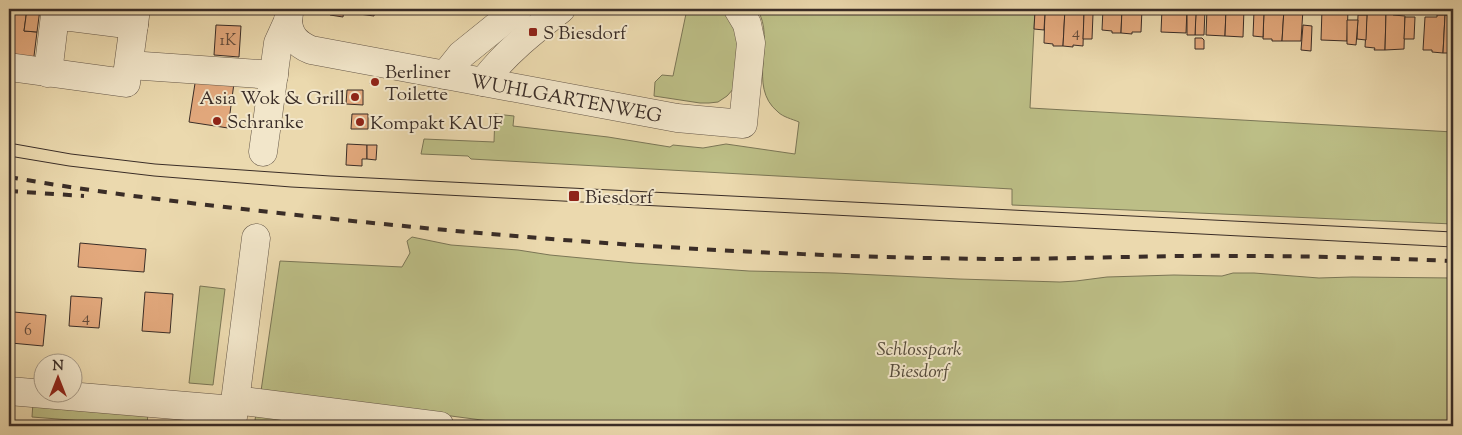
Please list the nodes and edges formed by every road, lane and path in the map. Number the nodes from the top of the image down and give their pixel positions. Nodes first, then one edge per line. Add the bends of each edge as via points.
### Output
1 (518, 9) edge
2 (561, 9) edge
3 (738, 9) edge
4 (289, 15) edge
5 (135, 17) edge
6 (129, 65) junction
7 (9, 67) edge
8 (48, 72) junction
9 (274, 75) junction
10 (445, 75) junction
11 (483, 82) junction
12 (263, 152) dead end
13 (256, 238) dead end
14 (9, 391) edge
15 (233, 412) edge
16 (352, 421) edge
17 (440, 426) edge

1 - 10 street via 461,55
2 - 11 street via 495,66
3 - 11 street, WUHLGARTENWEG via 747,24 751,43 743,124 677,118
4 - 9 street via 278,43
4 - 10 street, WUHLGARTENWEG via 289,31 300,46
5 - 6 street
5 - 8 street via 55,15
6 - 8 street via 126,83
6 - 9 street
7 - 8 street
9 - 12 street
10 - 11 street, WUHLGARTENWEG
13 - 15 street
14 - 15 street
15 - 16 street
16 - 17 street

